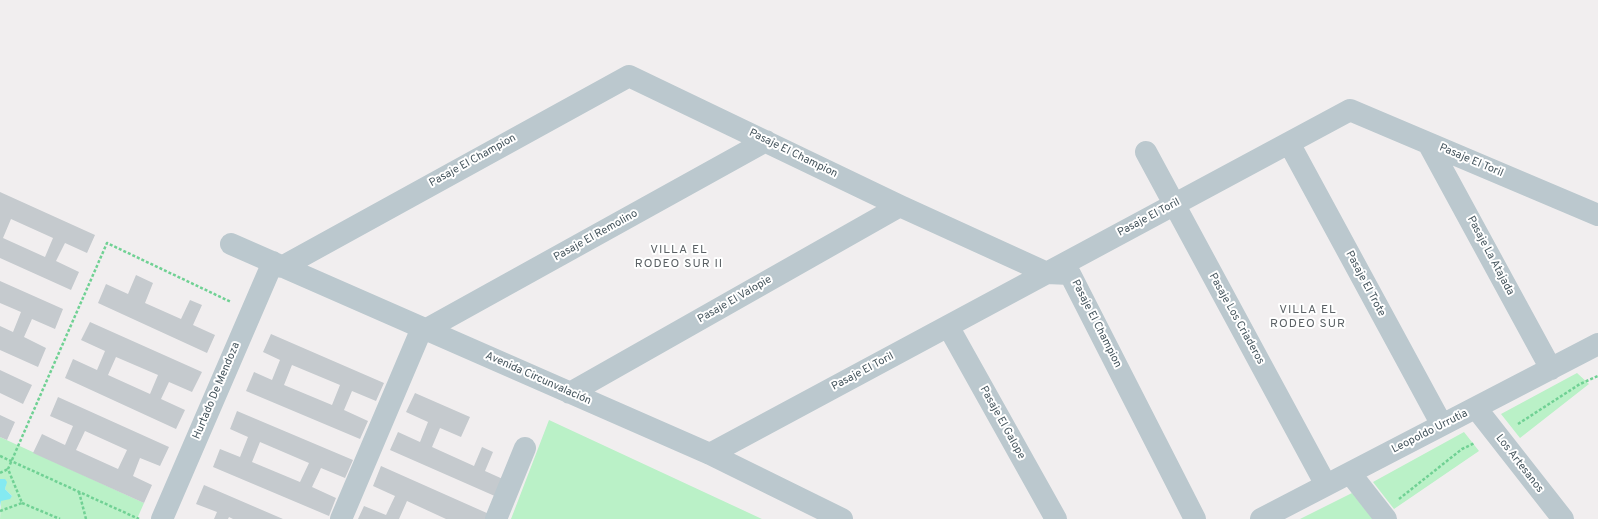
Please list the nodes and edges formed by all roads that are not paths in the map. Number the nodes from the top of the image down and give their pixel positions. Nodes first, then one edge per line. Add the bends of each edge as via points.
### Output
1 (766, 141) junction
2 (1289, 143) junction
3 (1428, 143) junction
4 (1146, 152) dead end
5 (1174, 205) junction
6 (900, 206) junction
7 (1598, 214) edge
8 (231, 244) dead end
9 (277, 265) junction
10 (1047, 273) junction
11 (948, 326) junction
12 (424, 329) junction
13 (1596, 349) edge
14 (1551, 369) junction
15 (570, 393) junction
16 (1476, 408) junction
17 (1442, 426) junction
18 (525, 448) dead end
19 (710, 454) junction
20 (1350, 473) junction
21 (1326, 485) junction
22 (162, 519) edge
23 (341, 519) edge
24 (496, 519) edge
25 (842, 519) edge
26 (1056, 519) edge
27 (1196, 519) edge
28 (1261, 519) edge
29 (1386, 519) edge
30 (1563, 519) edge

1 - 6 street, Pasaje El Champion
1 - 9 street, Pasaje El Champion via 629,76
1 - 12 street, Pasaje El Remolino
2 - 3 street, Pasaje El Toril via 1350,110
2 - 5 street, Pasaje El Toril
2 - 17 street, Pasaje El Trote
3 - 7 street, Pasaje El Toril
3 - 14 street, Pasaje La Atajada
4 - 5 street, Pasaje Los Criaderos
5 - 10 street, Pasaje El Toril
5 - 21 street, Pasaje Los Criaderos
6 - 10 street, Pasaje El Champion
6 - 15 street, Pasaje El Valopie
8 - 9 street, Avenida Circunvalación
9 - 12 street, Avenida Circunvalación
9 - 22 street, Hurtado De Mendoza via 252,312
10 - 11 street, Pasaje El Toril
10 - 27 street, Pasaje El Champion via 1070,274
11 - 19 street, Pasaje El Toril
11 - 26 street, Pasaje El Galope
12 - 15 street, Avenida Circunvalación
12 - 23 street
13 - 14 street, Leopoldo Urrutia
14 - 16 street, Leopoldo Urrutia
15 - 19 street, Avenida Circunvalación
16 - 17 street, Leopoldo Urrutia
16 - 30 street, Los Artesanos
17 - 20 street, Leopoldo Urrutia
18 - 24 street
19 - 25 street, Avenida Circunvalación
20 - 21 street, Leopoldo Urrutia
20 - 29 street
21 - 28 street, Leopoldo Urrutia

